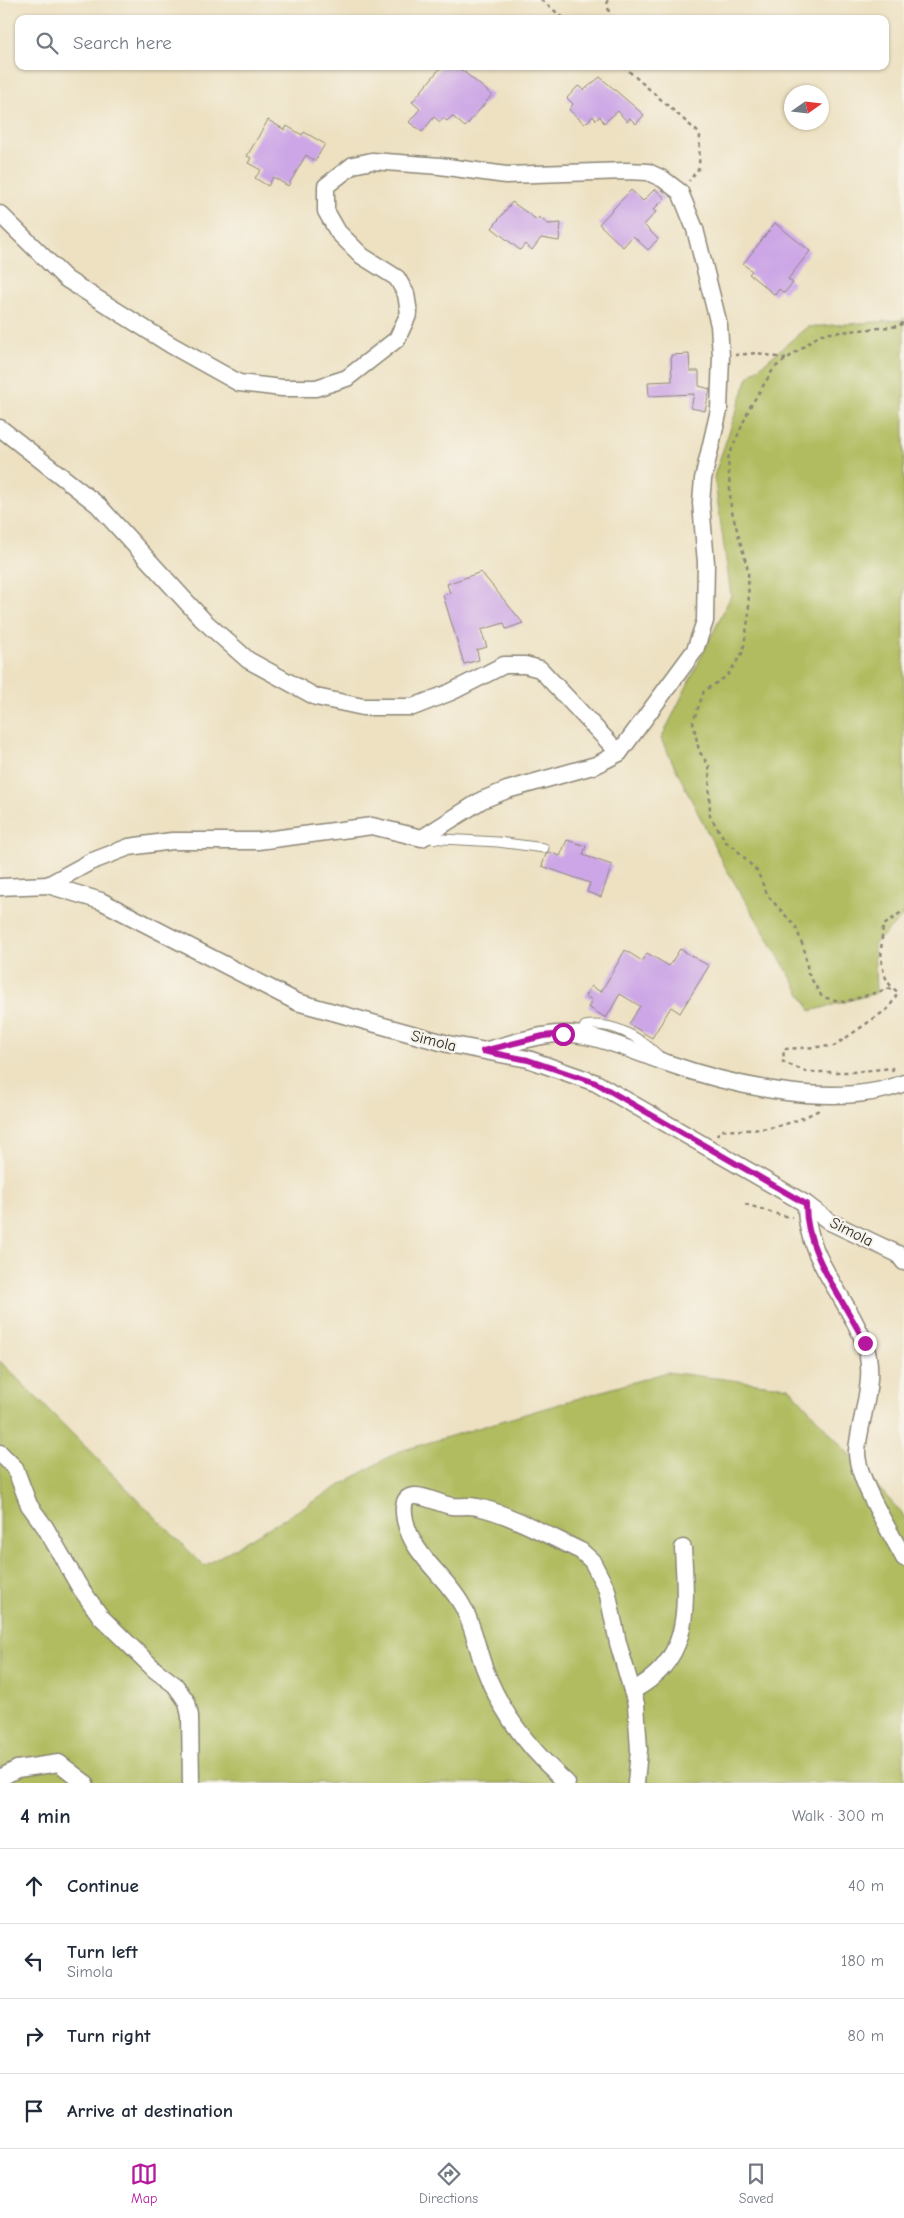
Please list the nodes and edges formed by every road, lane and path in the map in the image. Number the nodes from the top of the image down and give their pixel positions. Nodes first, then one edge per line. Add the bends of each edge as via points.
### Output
1 (541, 0) edge
2 (607, 0) edge
3 (559, 15) edge
4 (609, 15) edge
5 (628, 70) edge
6 (680, 192) junction
7 (0, 214) edge
8 (904, 322) edge
9 (722, 356) junction
10 (786, 359) junction
11 (0, 428) edge
12 (619, 753) junction
13 (422, 838) junction
14 (544, 848) dead end
15 (48, 885) junction
16 (0, 887) edge
17 (904, 910) edge
18 (891, 988) junction
19 (483, 1051) junction
20 (902, 1084) edge
21 (826, 1106) dead end
22 (718, 1142) dead end
23 (745, 1204) dead end
24 (806, 1211) junction
25 (902, 1257) edge
26 (0, 1453) edge
27 (683, 1548) dead end
28 (904, 1558) edge
29 (632, 1691) junction
30 (0, 1778) edge
31 (85, 1783) edge
32 (191, 1783) edge
33 (567, 1783) edge
34 (636, 1783) edge

1 - 3 path
2 - 4 path
5 - 6 path via 700,134 699,168
6 - 7 street via 663,178 648,172 506,175 372,161 353,165 326,186 326,211 338,232 362,256 397,278 406,294 408,314 397,339 347,378 316,388 239,383 66,279
6 - 9 street via 695,229 719,325
8 - 10 path via 899,326 821,334
9 - 10 path via 758,353
9 - 12 street via 719,410 703,479 701,503 706,563 705,621 695,650
10 - 18 path via 774,368 750,407 728,458 731,508 748,570 749,613 743,652 727,676 704,691 693,722 699,751 709,766 710,816 726,842 756,871 768,896 796,927 808,973 822,997 844,1002
11 - 12 street via 98,505 203,620 248,660 316,697 363,707 413,707 504,665 525,665 540,669
12 - 13 street via 596,765 482,800
13 - 14 lane
13 - 15 street via 372,826 258,841 172,841 129,847 90,862
15 - 16 street, Simola
15 - 19 street, Simola via 100,901 297,1002
17 - 18 path via 883,926 880,960
18 - 20 path via 898,992 889,1008 865,1026 834,1046 784,1049 784,1062 807,1072 892,1068
19 - 20 street via 543,1036 580,1035 693,1072 775,1091 851,1093
19 - 24 street, Simola via 528,1060 596,1083
21 - 22 path via 801,1120 773,1129 719,1132 716,1136
23 - 24 path via 780,1215
24 - 25 street, Simola
24 - 28 street via 816,1252 865,1343 869,1365 867,1398 857,1452 858,1466
26 - 32 street via 15,1468 29,1505 101,1617 154,1670 175,1685 188,1702
27 - 29 street via 686,1597 676,1650 662,1672
29 - 33 street via 607,1590 592,1561 574,1548 491,1511 454,1506 419,1494 408,1499 404,1508 405,1519 413,1544 462,1604 485,1669 503,1706 535,1751
29 - 34 street via 639,1729
30 - 31 street via 17,1769 59,1763

